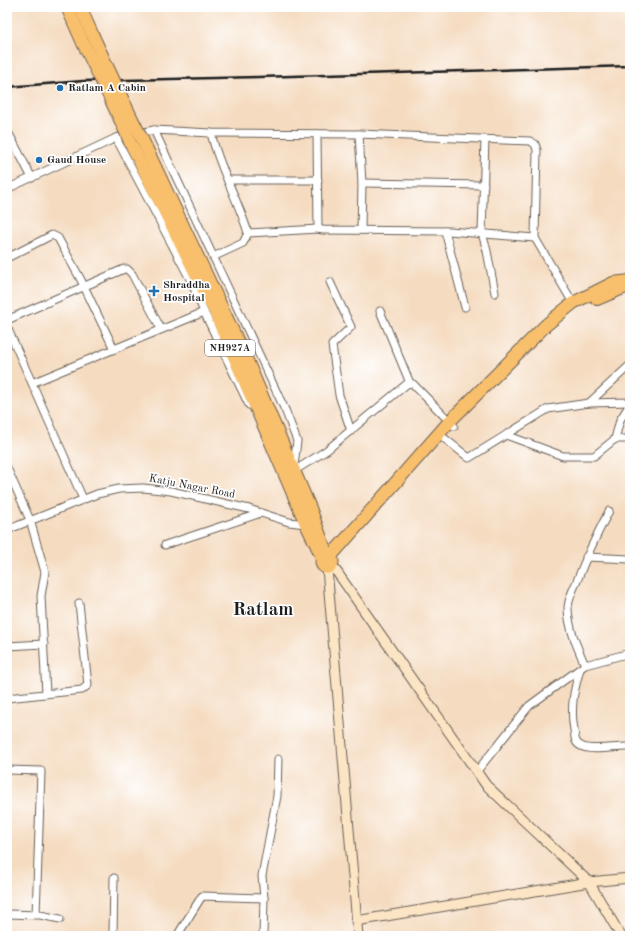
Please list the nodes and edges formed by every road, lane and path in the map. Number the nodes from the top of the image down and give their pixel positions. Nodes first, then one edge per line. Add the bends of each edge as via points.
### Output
1 (67, 7) edge
2 (80, 7) edge
3 (88, 40) junction
4 (7, 130) edge
5 (154, 130) junction
6 (211, 133) junction
7 (317, 134) junction
8 (359, 134) junction
9 (116, 138) junction
10 (485, 139) junction
11 (32, 178) junction
12 (228, 180) junction
13 (318, 180) junction
14 (362, 183) junction
15 (484, 186) junction
16 (7, 189) edge
17 (318, 229) junction
18 (362, 230) junction
19 (445, 231) junction
20 (248, 233) junction
21 (482, 233) junction
22 (535, 238) junction
23 (214, 256) junction
24 (7, 258) edge
25 (630, 281) edge
26 (330, 282) dead end
27 (84, 286) junction
28 (630, 287) edge
29 (495, 293) dead end
30 (573, 303) junction
31 (465, 307) dead end
32 (380, 311) dead end
33 (204, 312) junction
34 (7, 320) edge
35 (7, 327) edge
36 (161, 329) junction
37 (114, 349) junction
38 (630, 365) edge
39 (32, 383) junction
40 (410, 383) junction
41 (630, 403) edge
42 (589, 404) junction
43 (452, 424) junction
44 (351, 430) junction
45 (506, 435) junction
46 (444, 438) junction
47 (615, 439) junction
48 (630, 439) edge
49 (7, 468) edge
50 (289, 472) junction
51 (83, 499) junction
52 (609, 511) dead end
53 (261, 513) junction
54 (30, 520) junction
55 (306, 524) junction
56 (7, 530) edge
57 (165, 546) dead end
58 (586, 557) junction
59 (630, 559) edge
60 (329, 561) junction
61 (79, 603) dead end
62 (44, 644) junction
63 (7, 646) edge
64 (630, 653) edge
65 (583, 667) junction
66 (46, 694) junction
67 (7, 698) edge
68 (630, 747) edge
69 (278, 760) dead end
70 (7, 770) edge
71 (477, 771) junction
72 (114, 878) dead end
73 (630, 878) edge
74 (589, 882) junction
75 (264, 898) junction
76 (7, 914) edge
77 (36, 915) junction
78 (60, 919) dead end
79 (356, 921) junction
80 (113, 936) edge
81 (177, 936) edge
82 (263, 936) edge
83 (351, 936) edge
84 (358, 936) edge
85 (622, 936) edge

1 - 3 highway, NH927A
2 - 3 highway, NH927A
3 - 50 highway, NH927A, bridge via 248,364
4 - 11 street
5 - 6 street
5 - 9 street
5 - 23 street
6 - 7 street
6 - 12 street via 214,148
7 - 8 street
7 - 13 street
8 - 10 street
8 - 14 street
9 - 11 street
9 - 33 street via 190,279
10 - 15 street
10 - 22 street via 530,141 537,147
11 - 16 street
12 - 13 street
12 - 20 street
13 - 17 street
14 - 15 street
14 - 18 street
15 - 21 street
17 - 18 street
17 - 20 street
18 - 19 street
19 - 21 street
19 - 31 street
20 - 23 street via 243,243
21 - 22 street
21 - 29 street
22 - 30 street
23 - 50 street via 297,441
24 - 27 street via 52,235 55,236
25 - 30 highway via 613,283
26 - 44 street via 351,327 332,345 339,395
27 - 34 street
27 - 36 street via 127,269
27 - 37 street
28 - 43 highway via 577,308 560,321
30 - 43 highway via 546,325
32 - 40 street
33 - 36 street
33 - 50 street via 266,442
35 - 39 street
36 - 37 street
37 - 39 street
38 - 42 street
39 - 51 street
40 - 43 street
40 - 44 street
41 - 42 street
41 - 47 street via 620,420
42 - 45 street via 548,409
43 - 46 highway
43 - 60 highway
44 - 50 street via 327,450
45 - 46 street via 469,458
45 - 47 street via 562,456 594,456
46 - 60 highway
47 - 48 street
49 - 54 street
50 - 55 highway, NH927A
50 - 60 highway, NH927A via 320,532
51 - 53 street, Katju Nagar Road via 119,489 143,488 171,491
51 - 54 street, Katju Nagar Road
52 - 58 street
53 - 55 street, Katju Nagar Road via 289,522
53 - 57 street
54 - 56 street, Katju Nagar Road
54 - 62 street via 45,572 41,596
55 - 60 highway, NH927A
58 - 59 street
58 - 65 street via 568,606 574,642
60 - 71 main road
60 - 79 main road
61 - 66 street via 88,685 82,690
62 - 63 street
62 - 66 street
64 - 65 street
65 - 68 street via 574,691 572,712 575,741 581,747 596,749
65 - 71 street via 529,706
66 - 67 street
69 - 75 street via 277,796 262,876
70 - 77 street via 41,770
71 - 74 main road via 486,785
72 - 80 street
73 - 74 main road
74 - 79 main road
74 - 85 main road
75 - 81 street via 202,896
75 - 82 street
76 - 77 street
77 - 78 street
79 - 83 main road
79 - 84 main road

